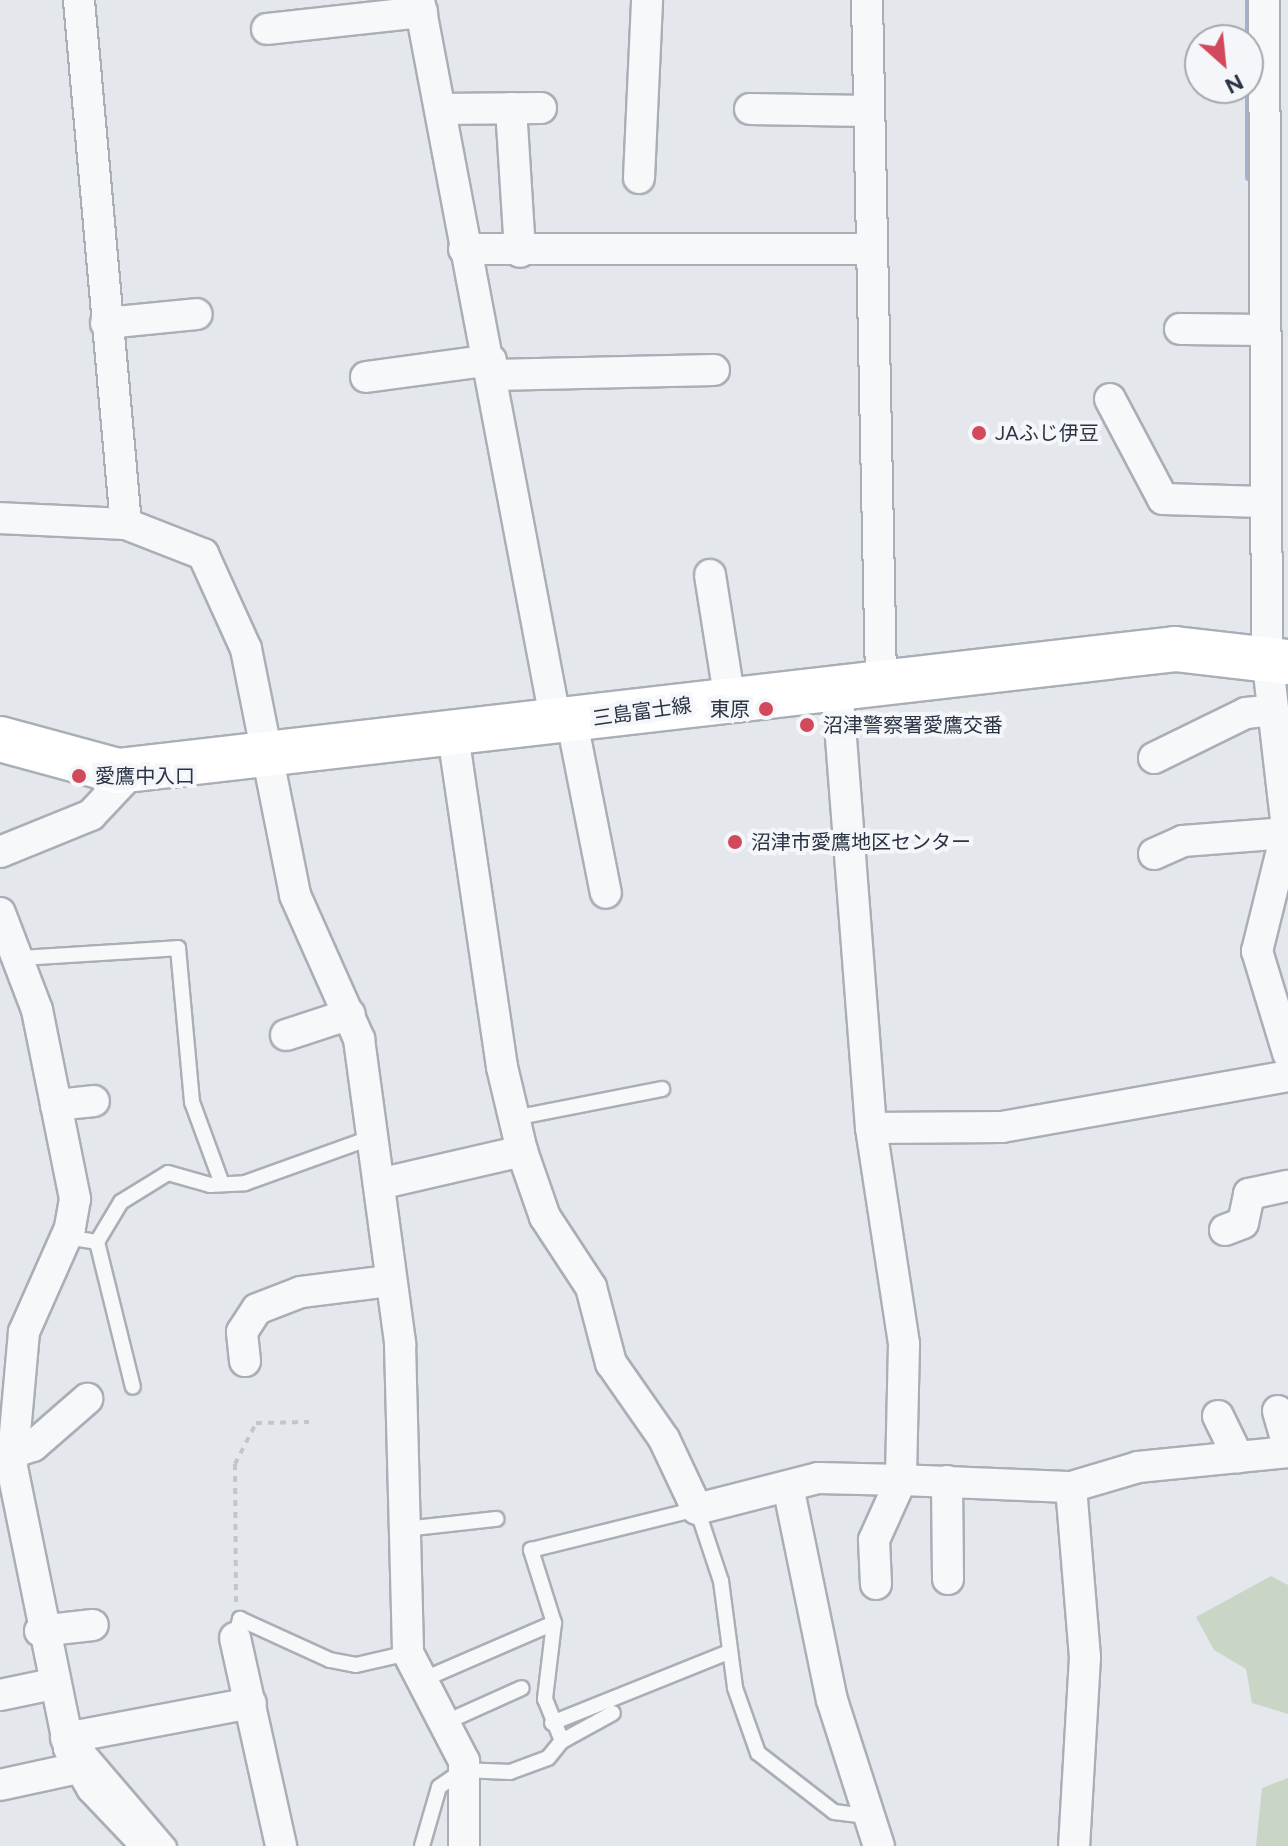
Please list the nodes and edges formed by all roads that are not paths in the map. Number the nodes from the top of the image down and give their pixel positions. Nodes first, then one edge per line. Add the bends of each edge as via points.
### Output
1 (79, 0) edge
2 (647, 0) edge
3 (867, 0) edge
4 (1264, 0) edge
5 (420, 6) edge
6 (267, 29) dead end
7 (440, 109) junction
8 (750, 109) dead end
9 (867, 111) junction
10 (639, 178) dead end
11 (464, 249) junction
12 (867, 249) junction
13 (520, 252) junction
14 (197, 314) dead end
15 (1273, 318) edge
16 (106, 323) junction
17 (1180, 329) dead end
18 (493, 368) junction
19 (714, 370) dead end
20 (366, 377) dead end
21 (1110, 399) dead end
22 (1276, 461) edge
23 (1263, 502) junction
24 (0, 518) edge
25 (126, 524) junction
26 (710, 575) dead end
27 (1277, 659) edge
28 (881, 681) junction
29 (837, 686) junction
30 (730, 701) junction
31 (1273, 710) junction
32 (564, 722) junction
33 (453, 735) junction
34 (0, 739) edge
35 (269, 754) junction
36 (1154, 758) dead end
37 (136, 767) junction
38 (1287, 833) edge
39 (0, 852) edge
40 (1154, 854) dead end
41 (606, 893) dead end
42 (0, 913) edge
43 (10, 961) edge
44 (350, 1014) junction
45 (286, 1035) dead end
46 (1288, 1053) edge
47 (1288, 1076) edge
48 (662, 1089) dead end
49 (94, 1101) dead end
50 (56, 1105) junction
51 (514, 1118) junction
52 (871, 1128) junction
53 (374, 1137) junction
54 (522, 1151) junction
55 (222, 1184) junction
56 (379, 1184) junction
57 (1288, 1186) edge
58 (1225, 1230) dead end
59 (66, 1237) junction
60 (97, 1242) junction
61 (389, 1281) junction
62 (245, 1361) dead end
63 (133, 1387) dead end
64 (87, 1399) dead end
65 (1278, 1411) dead end
66 (1218, 1416) dead end
67 (7, 1445) edge
68 (1288, 1445) edge
69 (1288, 1452) edge
70 (1238, 1457) junction
71 (901, 1480) junction
72 (947, 1481) junction
73 (1071, 1487) junction
74 (789, 1491) junction
75 (697, 1509) junction
76 (496, 1519) dead end
77 (405, 1529) junction
78 (948, 1579) dead end
79 (876, 1584) dead end
80 (554, 1623) junction
81 (93, 1625) dead end
82 (238, 1629) joint
83 (40, 1631) junction
84 (408, 1653) junction
85 (726, 1653) junction
86 (422, 1680) junction
87 (53, 1684) junction
88 (522, 1688) dead end
89 (0, 1695) edge
90 (251, 1703) junction
91 (613, 1713) dead end
92 (444, 1723) junction
93 (552, 1723) junction
94 (71, 1737) junction
95 (562, 1741) junction
96 (78, 1768) junction
97 (463, 1770) junction
98 (0, 1785) edge
99 (869, 1816) junction
100 (147, 1846) edge
101 (169, 1846) edge
102 (281, 1846) edge
103 (422, 1846) edge
104 (464, 1846) edge
105 (879, 1846) edge
106 (1074, 1846) edge

1 - 16 street
2 - 10 street
3 - 9 street
4 - 15 street
5 - 6 street
5 - 7 street
7 - 11 street
7 - 13 street via 526,108
8 - 9 street
9 - 12 street
11 - 13 street
11 - 18 street
12 - 13 street
12 - 28 street
14 - 16 street
15 - 17 street
15 - 22 street
16 - 25 street
18 - 19 street
18 - 20 street
18 - 32 street
21 - 23 street via 1163,499
22 - 23 street
23 - 27 street
24 - 25 street
25 - 35 street via 203,554 246,649
26 - 30 street
27 - 28 main road, 三島富士線 via 1175,649
27 - 31 street
28 - 29 main road, 三島富士線
29 - 30 main road, 三島富士線
29 - 52 street
30 - 32 main road, 三島富士線
31 - 36 street via 1246,713
31 - 38 street
32 - 33 main road, 三島富士線
32 - 41 street
33 - 35 main road, 三島富士線
33 - 51 street
34 - 37 main road, 三島富士線 via 86,767
35 - 37 main road, 三島富士線
35 - 44 street via 295,895
37 - 39 street via 91,815
38 - 40 street via 1183,841
38 - 46 street via 1257,951
42 - 43 street
43 - 50 street
43 - 55 lane via 178,948 192,1102
44 - 45 street
44 - 53 street
47 - 52 street via 1002,1127
48 - 51 lane
49 - 50 street
50 - 59 street via 75,1199
51 - 54 street
52 - 71 street via 904,1344
53 - 55 lane
53 - 56 street
54 - 56 street
54 - 75 street via 545,1217 591,1287 611,1363 664,1439
55 - 60 lane via 168,1173 143,1183 121,1202
56 - 61 street
57 - 58 street via 1249,1194 1243,1223
59 - 60 lane
59 - 67 street via 24,1332
60 - 63 lane
61 - 62 street via 301,1292 257,1309 242,1332
61 - 77 street via 400,1344
64 - 67 street via 33,1446
65 - 68 street
66 - 70 street
67 - 83 street
69 - 70 street
70 - 73 street via 1138,1467
71 - 72 street
71 - 74 street via 818,1478
71 - 79 street via 874,1540
72 - 73 street
72 - 78 street
73 - 106 street via 1085,1657
74 - 75 street
74 - 99 street via 832,1700
75 - 80 lane via 531,1550
75 - 85 lane via 721,1581
76 - 77 lane
77 - 84 street
80 - 86 lane
80 - 93 lane via 545,1699
81 - 83 street
82 - 84 lane via 356,1665
82 - 90 street
83 - 87 street
84 - 86 street
85 - 93 lane
85 - 99 lane via 758,1753 834,1812
86 - 92 street
87 - 89 street
87 - 94 street
88 - 92 lane
90 - 94 street
90 - 102 street
91 - 95 lane
92 - 97 street
93 - 95 lane
94 - 96 street
94 - 101 lane
95 - 97 lane via 548,1758 510,1772
96 - 98 street
96 - 100 street
97 - 103 lane via 439,1787
97 - 104 street
99 - 105 street

